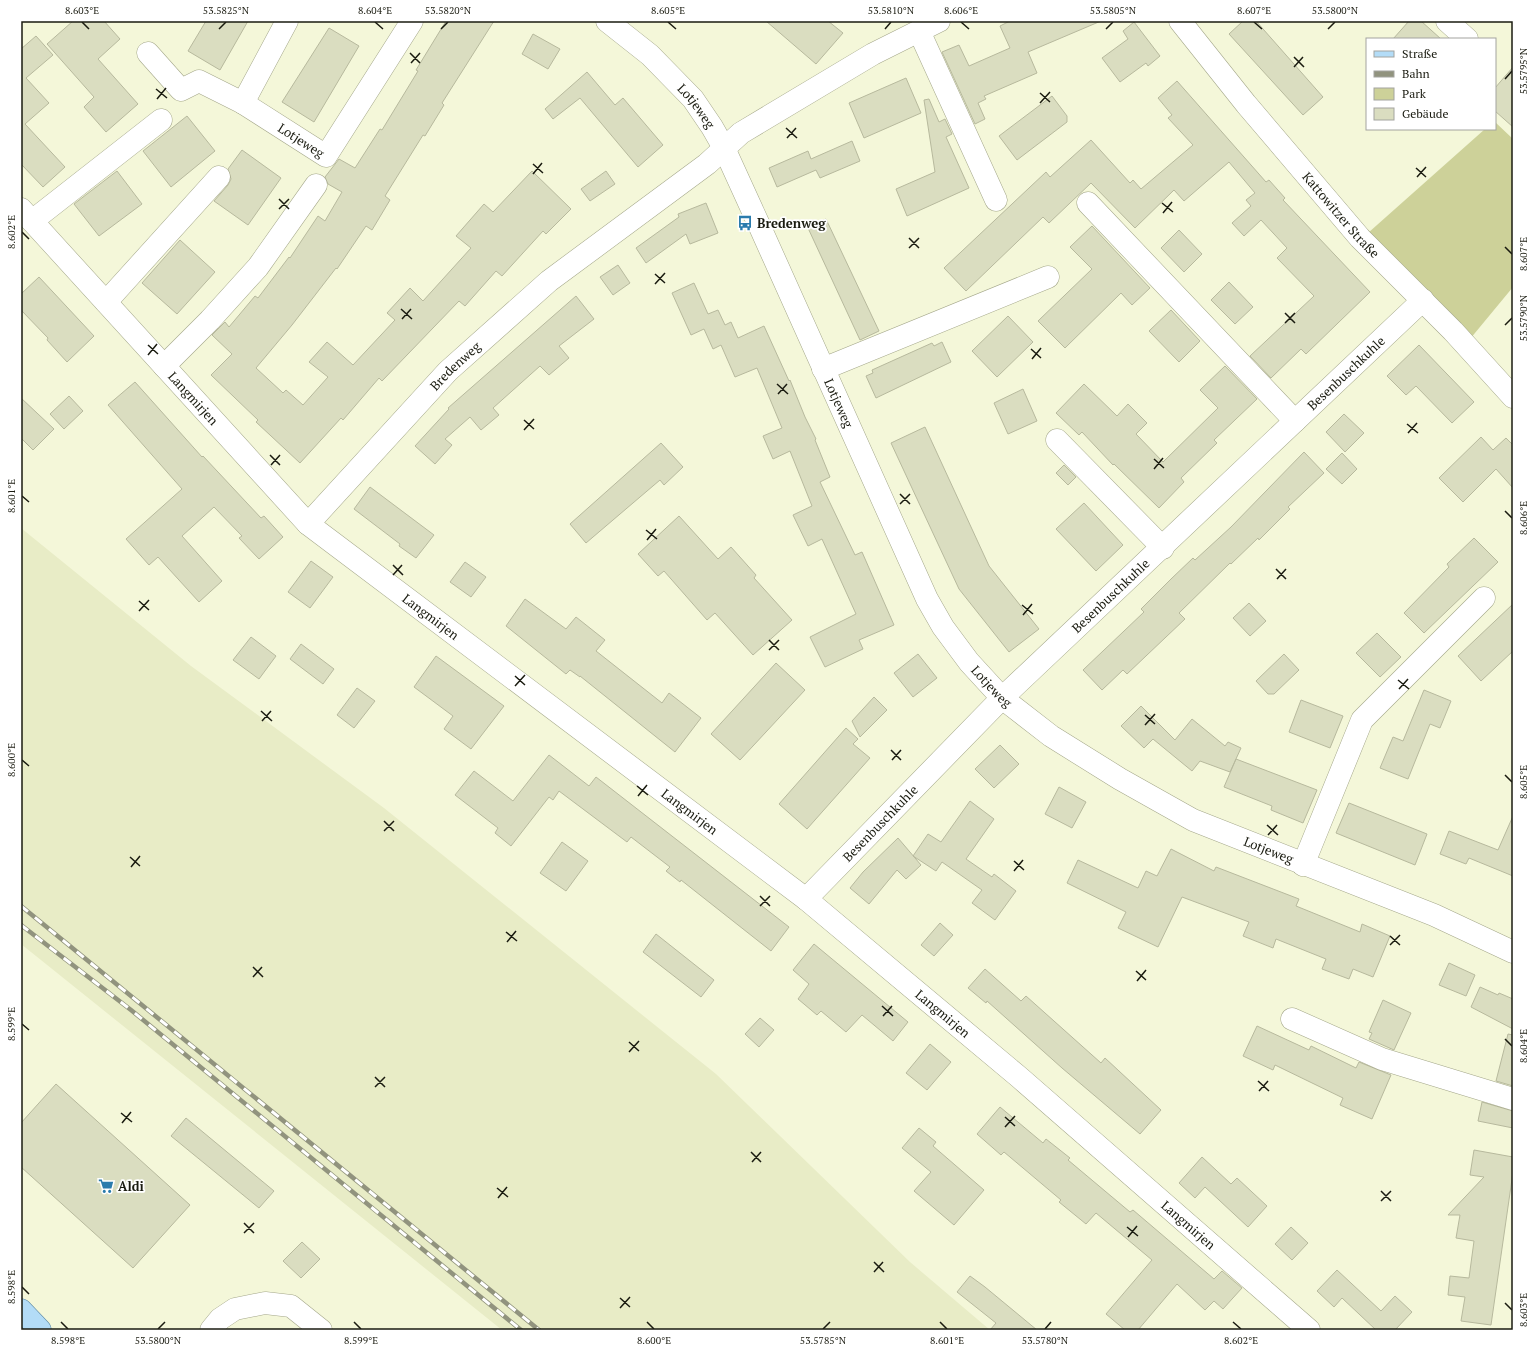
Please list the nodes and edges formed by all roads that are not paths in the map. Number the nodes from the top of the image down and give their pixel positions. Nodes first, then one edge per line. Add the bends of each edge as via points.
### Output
1 (286, 21) edge
2 (412, 21) edge
3 (607, 21) edge
4 (939, 21) edge
5 (1180, 21) edge
6 (1447, 21) edge
7 (920, 30) junction
8 (1466, 38) edge
9 (148, 53) dead end
10 (243, 103) junction
11 (161, 120) dead end
12 (724, 148) junction
13 (220, 177) dead end
14 (316, 185) dead end
15 (996, 200) dead end
16 (1088, 204) dead end
17 (26, 215) edge
18 (1048, 277) dead end
19 (1423, 300) junction
20 (106, 302) junction
21 (164, 366) junction
22 (823, 369) junction
23 (1513, 397) edge
24 (1295, 421) junction
25 (1057, 440) dead end
26 (308, 524) junction
27 (1162, 548) junction
28 (1484, 598) dead end
29 (1002, 698) junction
30 (1303, 864) junction
31 (806, 899) junction
32 (1513, 952) edge
33 (1292, 1020) dead end
34 (1513, 1099) edge
35 (21, 1310) edge
36 (40, 1330) edge
37 (211, 1330) edge
38 (321, 1330) edge
39 (1309, 1330) edge

1 - 10 street
2 - 10 street, Lotjeweg via 326,156
3 - 12 street, Lotjeweg via 650,55 693,99
4 - 7 street, Bredenweg
5 - 19 street, Kattowitzer Straße via 1246,104 1360,238
6 - 8 street
7 - 12 street, Bredenweg via 873,54 740,133
7 - 15 street
9 - 10 street, Lotjeweg via 180,90 199,81
11 - 17 street
12 - 22 street, Lotjeweg
12 - 26 street, Bredenweg via 707,164 549,281 448,371
13 - 20 street
14 - 21 street via 258,266 210,320
16 - 24 street
17 - 20 street, Langmirjen
18 - 22 street, Lotjeweg
19 - 23 street, Kattowitzer Straße
19 - 24 street, Besenbuschkuhle
20 - 21 street, Langmirjen
21 - 26 street, Langmirjen
22 - 29 street, Lotjeweg via 927,599 968,662
24 - 27 street, Besenbuschkuhle
25 - 27 street
26 - 31 street, Langmirjen
27 - 29 street, Besenbuschkuhle
28 - 30 street, Lotjeweg via 1362,720
29 - 30 street, Lotjeweg via 1051,736 1186,816
29 - 31 street, Besenbuschkuhle
30 - 32 street, Lotjeweg via 1434,915
31 - 39 street, Langmirjen via 1019,1076
33 - 34 street via 1382,1059
35 - 36 main road
37 - 38 street via 220,1319 235,1309 265,1303 291,1306

